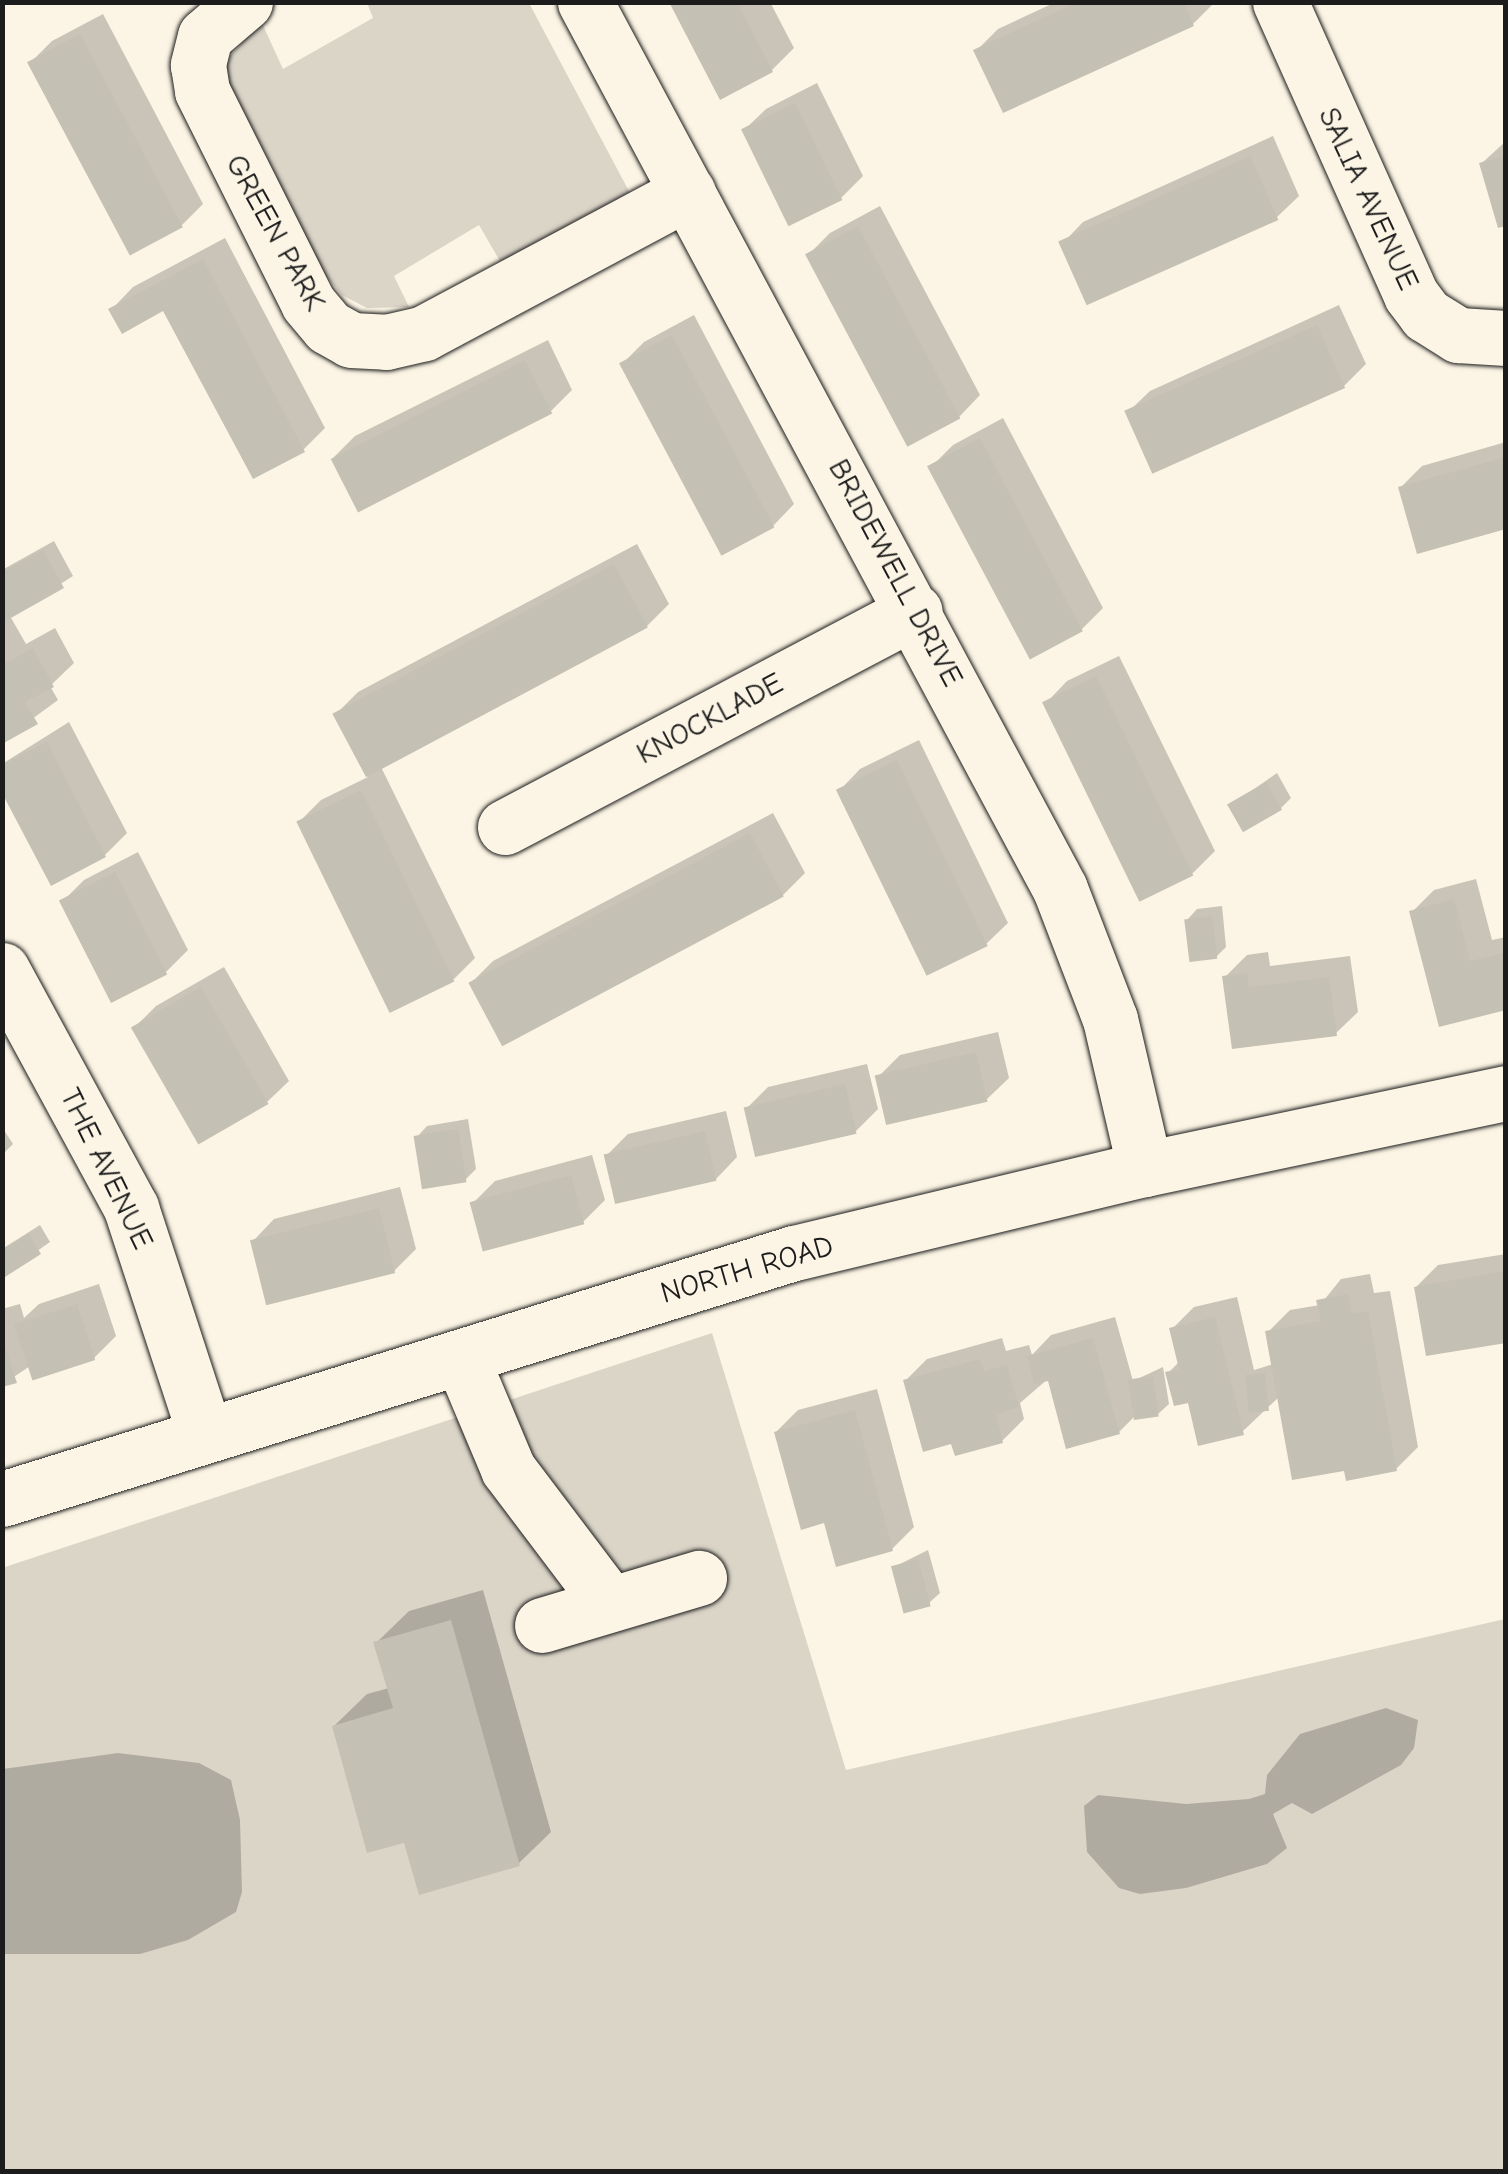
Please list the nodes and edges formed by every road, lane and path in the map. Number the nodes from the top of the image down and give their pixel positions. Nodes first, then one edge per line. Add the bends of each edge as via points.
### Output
1 (246, 2) edge
2 (585, 2) edge
3 (1280, 2) edge
4 (688, 192) junction
5 (1506, 338) edge
6 (915, 611) junction
7 (505, 826) dead end
8 (2, 970) edge
9 (1506, 1093) edge
10 (1145, 1168) junction
11 (462, 1358) junction
12 (205, 1435) junction
13 (2, 1499) edge
14 (699, 1578) dead end
15 (610, 1604) junction
16 (542, 1625) dead end

1 - 4 street, GREEN PARK via 205,36 198,66 202,91 308,303 328,328 351,340 386,342 424,333
2 - 4 street, BRIDEWELL DRIVE
3 - 5 street, SALIA AVENUE via 1411,296 1426,315 1458,335
4 - 6 street, BRIDEWELL DRIVE
6 - 7 street, KNOCKLADE
6 - 10 street, BRIDEWELL DRIVE via 1088,954
8 - 12 street, THE AVENUE via 130,1208
9 - 10 street, NORTH ROAD
10 - 11 street, NORTH ROAD via 794,1253
11 - 12 street, NORTH ROAD
11 - 15 street via 508,1468
12 - 13 street, NORTH ROAD
14 - 15 street
15 - 16 street

